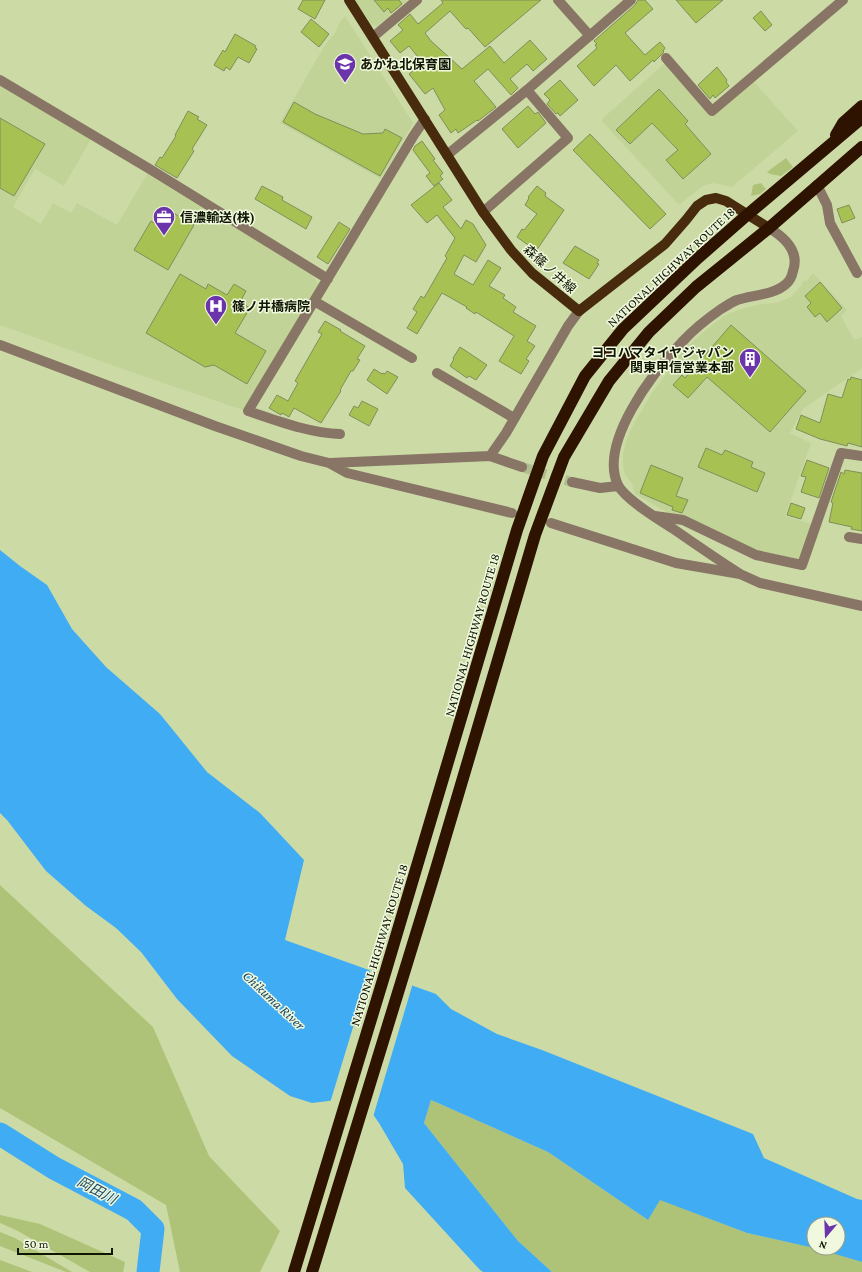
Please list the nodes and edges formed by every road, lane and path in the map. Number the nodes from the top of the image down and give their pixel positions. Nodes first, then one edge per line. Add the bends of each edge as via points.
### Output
1 (349, 0) edge
2 (417, 0) edge
3 (558, 0) edge
4 (631, 0) edge
5 (843, 0) edge
6 (373, 36) junction
7 (590, 36) junction
8 (666, 58) dead end
9 (0, 80) edge
10 (527, 90) junction
11 (862, 106) edge
12 (862, 118) edge
13 (425, 119) junction
14 (832, 143) junction
15 (862, 147) edge
16 (447, 155) junction
17 (817, 185) junction
18 (483, 212) junction
19 (747, 215) junction
20 (769, 228) junction
21 (857, 273) dead end
22 (328, 279) junction
23 (314, 301) junction
24 (579, 311) junction
25 (0, 345) edge
26 (412, 358) dead end
27 (437, 373) dead end
28 (514, 418) junction
29 (340, 434) dead end
30 (490, 456) junction
31 (862, 456) edge
32 (329, 463) junction
33 (522, 467) tunnel mouth
34 (572, 482) tunnel mouth
35 (618, 486) junction
36 (512, 513) dead end
37 (654, 516) junction
38 (551, 523) dead end
39 (849, 537) dead end
40 (862, 539) edge
41 (740, 574) junction
42 (862, 606) edge
43 (294, 1272) edge
44 (312, 1272) edge

1 - 6 main road, 森篠ノ井線
2 - 6 street
3 - 7 street
4 - 7 street
5 - 8 street via 712,111
6 - 13 main road, 森篠ノ井線
7 - 10 street
9 - 22 street
10 - 16 street
10 - 18 street via 568,138
11 - 14 highway via 843,123
12 - 14 highway, NATIONAL HIGHWAY ROUTE 18
13 - 16 main road, 森篠ノ井線
13 - 22 street
14 - 19 highway, NATIONAL HIGHWAY ROUTE 18
15 - 17 highway
16 - 18 main road, 森篠ノ井線
17 - 20 highway
17 - 21 street via 827,205 830,223
18 - 24 main road, 森篠ノ井線 via 510,250 532,273
19 - 20 main road, 森篠ノ井線
19 - 24 main road, 森篠ノ井線 via 726,201 716,198 706,200 697,206 665,244
19 - 43 highway, NATIONAL HIGHWAY ROUTE 18 via 623,329 586,376 543,456 517,530
20 - 35 street via 781,235 790,246 795,267 792,277 787,284 776,290 736,300 721,309 682,342 659,369 640,395 619,437 614,452
20 - 44 highway via 696,287 649,332 609,381 564,457 535,535
22 - 23 street
23 - 26 street
23 - 29 street via 248,411 308,430
24 - 28 street
25 - 32 street via 215,426
27 - 28 street
28 - 30 street
30 - 32 street
30 - 33 street
31 - 37 street via 840,453 802,564 756,555 684,520
32 - 36 street via 347,473
34 - 35 street via 600,488
35 - 37 street via 634,503
37 - 41 street
38 - 41 street via 676,563
39 - 40 street
41 - 42 street via 760,583

